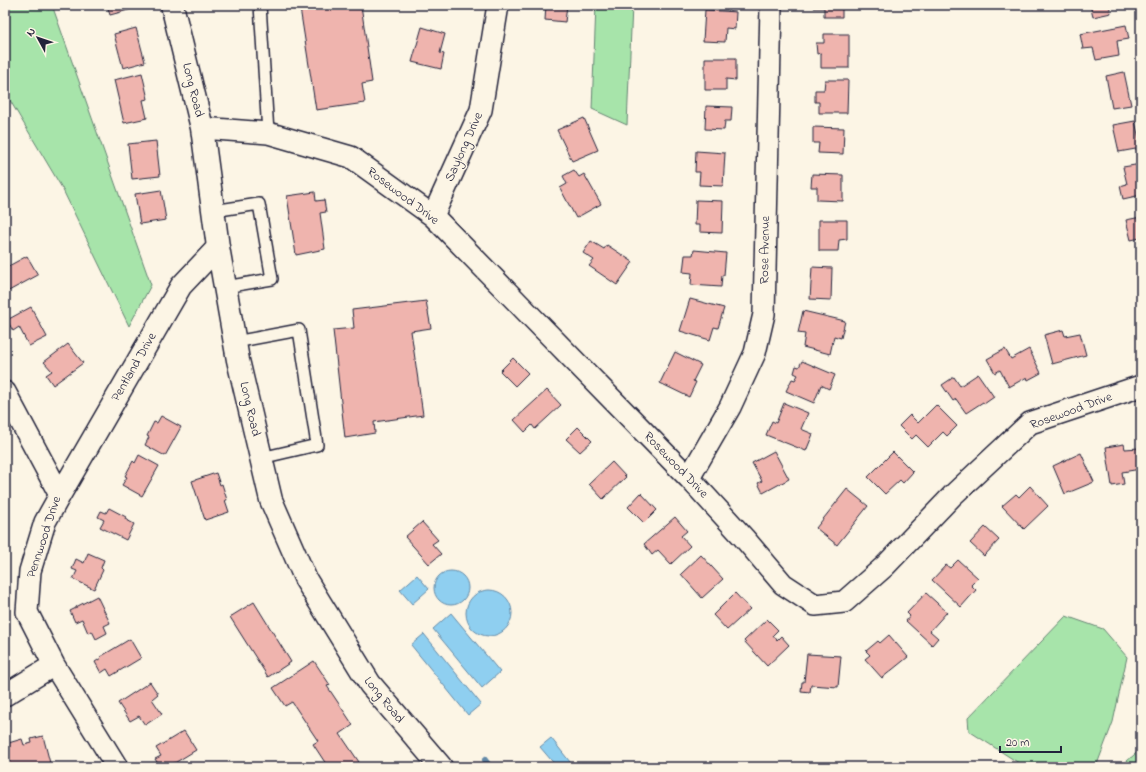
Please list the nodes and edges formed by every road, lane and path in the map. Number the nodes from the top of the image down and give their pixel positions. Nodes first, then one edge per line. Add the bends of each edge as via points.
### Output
1 (172, 5) edge
2 (260, 5) edge
3 (498, 5) edge
4 (771, 5) edge
5 (202, 128) junction
6 (268, 133) junction
7 (213, 212) junction
8 (433, 216) junction
9 (218, 247) junction
10 (225, 287) junction
11 (235, 342) junction
12 (1141, 386) edge
13 (5, 392) edge
14 (261, 458) junction
15 (689, 478) junction
16 (60, 495) junction
17 (54, 665) junction
18 (5, 695) edge
19 (117, 767) edge
20 (441, 767) edge

1 - 5 street, Long Road
2 - 6 lane
3 - 8 street, Saylong Drive via 481,110
4 - 15 street, Rose Avenue via 764,314 755,353 733,400
5 - 6 street, Rosewood Drive
5 - 7 street, Long Road
6 - 8 street, Rosewood Drive via 351,157
7 - 9 street, Long Road
7 - 10 lane via 259,204 272,279
8 - 15 street, Rosewood Drive
9 - 10 street, Long Road
9 - 16 street, Pentland Drive via 181,286
10 - 11 street, Long Road
11 - 14 street, Long Road
11 - 14 lane via 299,330 317,445
12 - 15 street, Rosewood Drive via 1030,423 953,495 885,566 844,602 814,605 783,584
13 - 16 street, Pennwood Drive
14 - 20 street, Long Road via 271,500 306,580 370,684
16 - 17 street, Pennwood Drive via 46,522 30,571 27,612
17 - 18 street
17 - 19 street, Pennwood Drive

